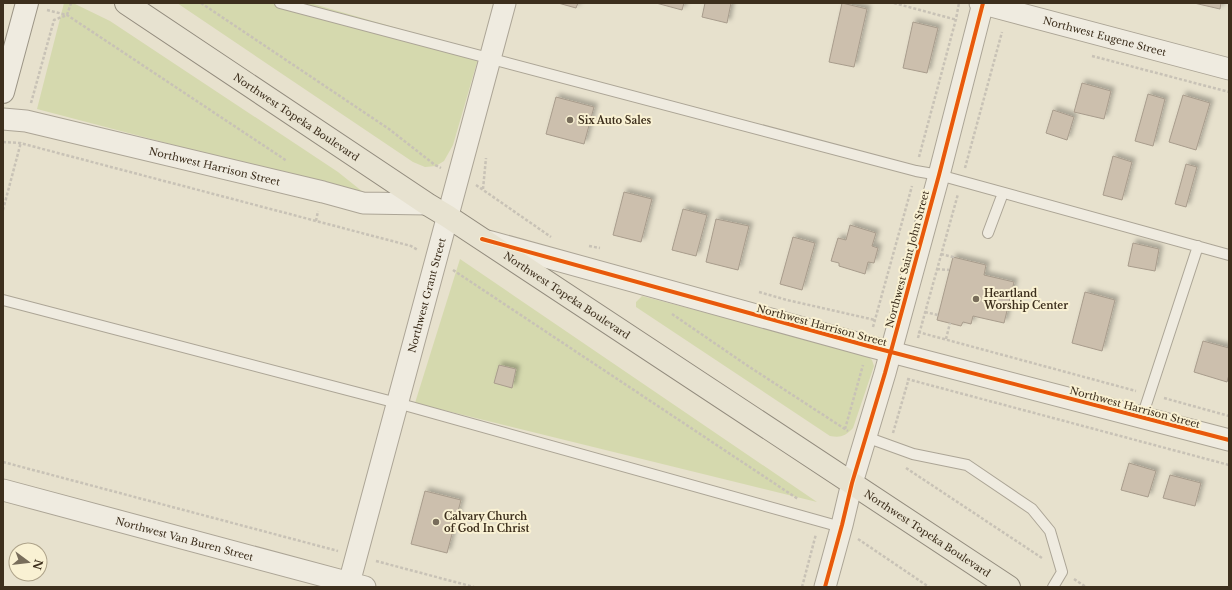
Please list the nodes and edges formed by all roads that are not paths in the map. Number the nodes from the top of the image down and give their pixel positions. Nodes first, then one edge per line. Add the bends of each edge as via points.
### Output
1 (126, 3) edge
2 (280, 3) edge
3 (505, 3) edge
4 (982, 3) edge
5 (26, 4) edge
6 (490, 59) junction
7 (1229, 69) edge
8 (3, 92) edge
9 (3, 119) edge
10 (939, 175) junction
11 (1003, 193) junction
12 (427, 204) junction
13 (447, 216) junction
14 (988, 233) dead end
15 (482, 239) junction
16 (1198, 246) junction
17 (1229, 255) edge
18 (3, 300) edge
19 (890, 352) junction
20 (397, 403) junction
21 (1142, 417) junction
22 (866, 437) junction
23 (1229, 440) edge
24 (852, 483) junction
25 (3, 490) edge
26 (842, 526) junction
27 (354, 586) edge
28 (825, 587) edge
29 (1009, 587) edge
30 (1053, 587) edge

1 - 12 main road, Northwest Topeka Boulevard
2 - 6 lane
3 - 6 street, Northwest Grant Street
4 - 7 street, Northwest Eugene Street
4 - 10 street, Northwest Saint John Street
5 - 8 main road via 13,41
6 - 10 lane via 916,172
6 - 13 street, Northwest Grant Street
9 - 12 street, Northwest Harrison Street via 26,121 364,203
10 - 11 lane
10 - 19 street, Northwest Saint John Street
11 - 14 lane
11 - 16 lane
12 - 13 main road, Northwest Topeka Boulevard
13 - 15 main road, Northwest Topeka Boulevard
13 - 20 street, Northwest Grant Street
15 - 19 street, Northwest Harrison Street
15 - 24 main road, Northwest Topeka Boulevard
16 - 17 lane
16 - 21 lane
18 - 20 lane
19 - 21 street, Northwest Harrison Street
19 - 22 street, Northwest Saint John Street
20 - 26 lane
20 - 27 street, Northwest Grant Street via 356,556
21 - 23 street, Northwest Harrison Street
22 - 24 street, Northwest Saint John Street
22 - 30 lane via 913,454 967,465 1032,509 1050,531 1062,572
24 - 26 street, Northwest Saint John Street
24 - 29 main road, Northwest Topeka Boulevard
25 - 27 street, Northwest Van Buren Street
26 - 28 street, Northwest Saint John Street

